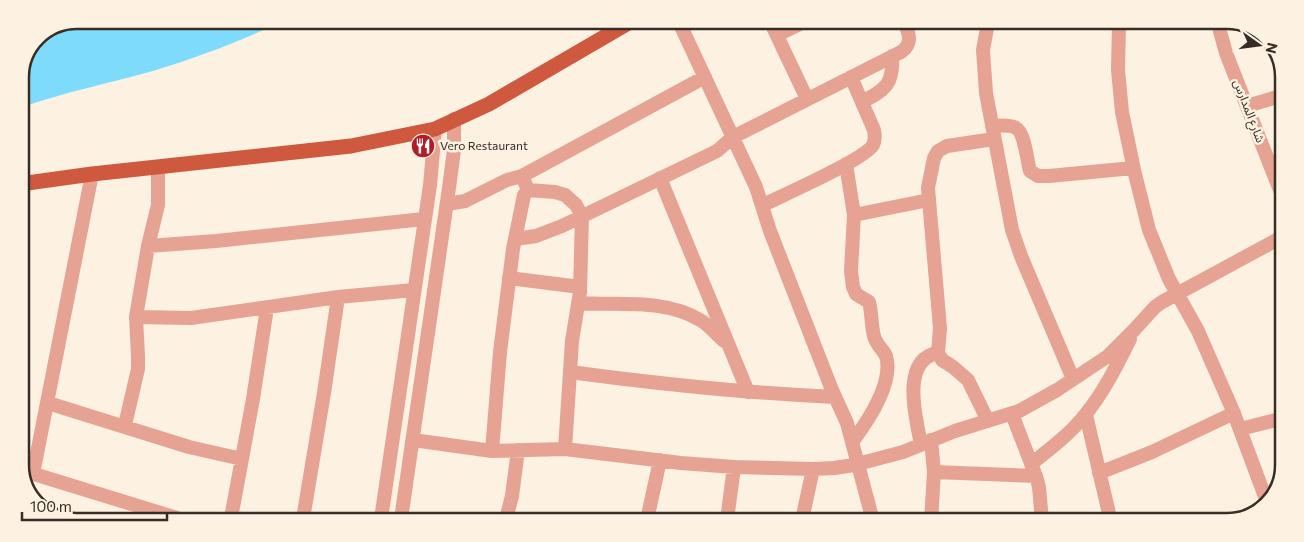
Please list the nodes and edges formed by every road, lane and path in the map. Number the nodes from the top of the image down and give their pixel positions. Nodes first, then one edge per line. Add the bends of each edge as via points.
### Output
1 (618, 29) edge
2 (682, 29) edge
3 (774, 29) edge
4 (907, 29) edge
5 (987, 29) edge
6 (1119, 29) edge
7 (1219, 29) edge
8 (892, 56) junction
9 (705, 77) junction
10 (852, 77) junction
11 (1275, 98) edge
12 (807, 100) junction
13 (862, 102) junction
14 (1247, 106) junction
15 (454, 119) junction
16 (435, 129) junction
17 (993, 132) junction
18 (733, 137) junction
19 (846, 164) junction
20 (158, 166) junction
21 (1133, 168) junction
22 (92, 174) junction
23 (522, 176) junction
24 (660, 178) junction
25 (1275, 178) edge
26 (29, 183) edge
27 (528, 190) junction
28 (929, 200) junction
29 (447, 204) junction
30 (763, 205) junction
31 (854, 215) junction
32 (582, 216) junction
33 (424, 220) junction
34 (515, 239) junction
35 (1275, 241) edge
36 (148, 246) junction
37 (509, 278) junction
38 (580, 288) junction
39 (414, 290) junction
40 (1177, 294) junction
41 (338, 297) junction
42 (578, 302) junction
43 (267, 308) junction
44 (136, 317) junction
45 (1134, 330) junction
46 (728, 343) junction
47 (938, 353) junction
48 (570, 372) junction
49 (1073, 380) junction
50 (748, 392) junction
51 (836, 397) junction
52 (48, 403) junction
53 (1234, 413) junction
54 (1012, 414) junction
55 (1086, 415) junction
56 (1275, 420) edge
57 (988, 421) junction
58 (125, 426) junction
59 (1240, 429) junction
60 (413, 440) junction
61 (853, 441) junction
62 (926, 442) junction
63 (565, 449) junction
64 (492, 450) junction
65 (518, 450) junction
66 (242, 460) junction
67 (660, 460) junction
68 (859, 464) junction
69 (29, 465) edge
70 (734, 467) junction
71 (813, 469) junction
72 (1034, 470) junction
73 (934, 472) junction
74 (1098, 472) junction
75 (30, 473) edge
76 (1264, 495) edge
77 (161, 513) edge
78 (232, 513) edge
79 (304, 513) edge
80 (382, 513) edge
81 (402, 513) edge
82 (508, 513) edge
83 (649, 513) edge
84 (729, 513) edge
85 (804, 513) edge
86 (871, 513) edge
87 (931, 513) edge
88 (1041, 513) edge
89 (1109, 513) edge

1 - 15 main road via 489,104
2 - 9 street
3 - 12 street
4 - 8 street via 908,46
5 - 17 street via 984,69
6 - 21 street via 1120,92
7 - 14 street, شارع المدارس
8 - 10 street
8 - 13 street via 888,84
9 - 18 street
9 - 23 street
10 - 12 street
10 - 13 street
11 - 14 street
12 - 18 street
13 - 19 street via 874,130 874,141 869,149
14 - 25 street, شارع المدارس
15 - 16 main road
15 - 29 street via 454,150
16 - 20 main road via 351,146
16 - 33 street
17 - 21 street via 1013,127 1018,130 1030,171 1038,176
17 - 28 street via 938,151 930,173
17 - 49 street via 1012,230
18 - 24 street via 717,151
18 - 30 street
19 - 30 street
19 - 31 street
20 - 22 main road
20 - 36 street via 158,205
21 - 40 street via 1149,230
22 - 26 main road
22 - 52 street
23 - 27 street
23 - 29 street via 465,201
24 - 32 street
24 - 46 street
27 - 32 street via 565,195
27 - 34 street via 524,195
28 - 31 street
28 - 47 street via 940,328
29 - 60 street
30 - 51 street via 770,232
31 - 61 street via 853,287 856,294 869,302 876,343 885,354 887,364 884,385 875,406
32 - 34 street via 551,231
32 - 38 street
33 - 36 street
33 - 39 street
34 - 37 street
35 - 40 street
36 - 44 street
37 - 38 street
37 - 64 street
38 - 42 street
39 - 41 street
39 - 80 street
40 - 45 street via 1155,307
40 - 53 street via 1198,330
41 - 43 street
41 - 79 street
42 - 46 street via 649,304 674,310 701,320
42 - 48 street
43 - 44 street via 190,318
43 - 66 street
44 - 58 street via 138,369
45 - 49 street via 1108,356
45 - 55 street
46 - 50 street
47 - 57 street via 942,360 968,380
47 - 62 street via 923,360 914,380 913,405
48 - 50 street
48 - 63 street
49 - 54 street
50 - 51 street
51 - 61 street
52 - 58 street
52 - 69 street
53 - 59 street
53 - 74 street via 1152,452
54 - 57 street
54 - 72 street
55 - 72 street
55 - 74 street
56 - 59 street
57 - 62 street
58 - 66 street
59 - 76 street
60 - 64 street
60 - 81 street
61 - 68 street
62 - 68 street
62 - 73 street
63 - 65 street
63 - 67 street
64 - 65 street
65 - 82 street
66 - 78 street
67 - 70 street
67 - 83 street
68 - 71 street
68 - 86 street
70 - 71 street
70 - 84 street
71 - 85 street
72 - 73 street
72 - 88 street
73 - 87 street
74 - 89 street
75 - 77 street

